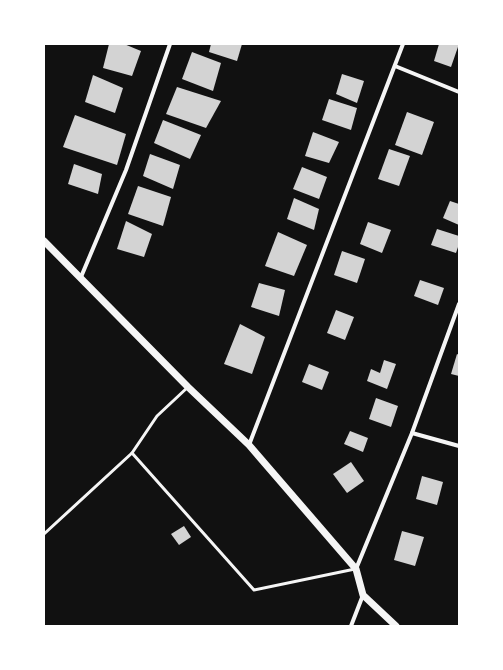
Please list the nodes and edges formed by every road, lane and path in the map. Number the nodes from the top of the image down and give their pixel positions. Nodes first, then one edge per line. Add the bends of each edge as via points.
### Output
1 (170, 44) edge
2 (403, 44) edge
3 (395, 66) junction
4 (459, 92) edge
5 (44, 241) edge
6 (80, 277) junction
7 (459, 304) edge
8 (188, 387) junction
9 (412, 433) junction
10 (249, 444) junction
11 (459, 446) edge
12 (132, 453) junction
13 (44, 534) edge
14 (356, 569) junction
15 (363, 595) junction
16 (351, 626) edge
17 (396, 626) edge

1 - 6 street via 126,170
2 - 3 street
3 - 4 street
3 - 10 street
5 - 6 street
6 - 8 street
7 - 9 street
8 - 10 street
8 - 12 lane via 157,416
9 - 11 street
9 - 14 street
10 - 14 street
12 - 13 lane
12 - 14 lane via 254,590
14 - 15 street
15 - 16 street
15 - 17 street

